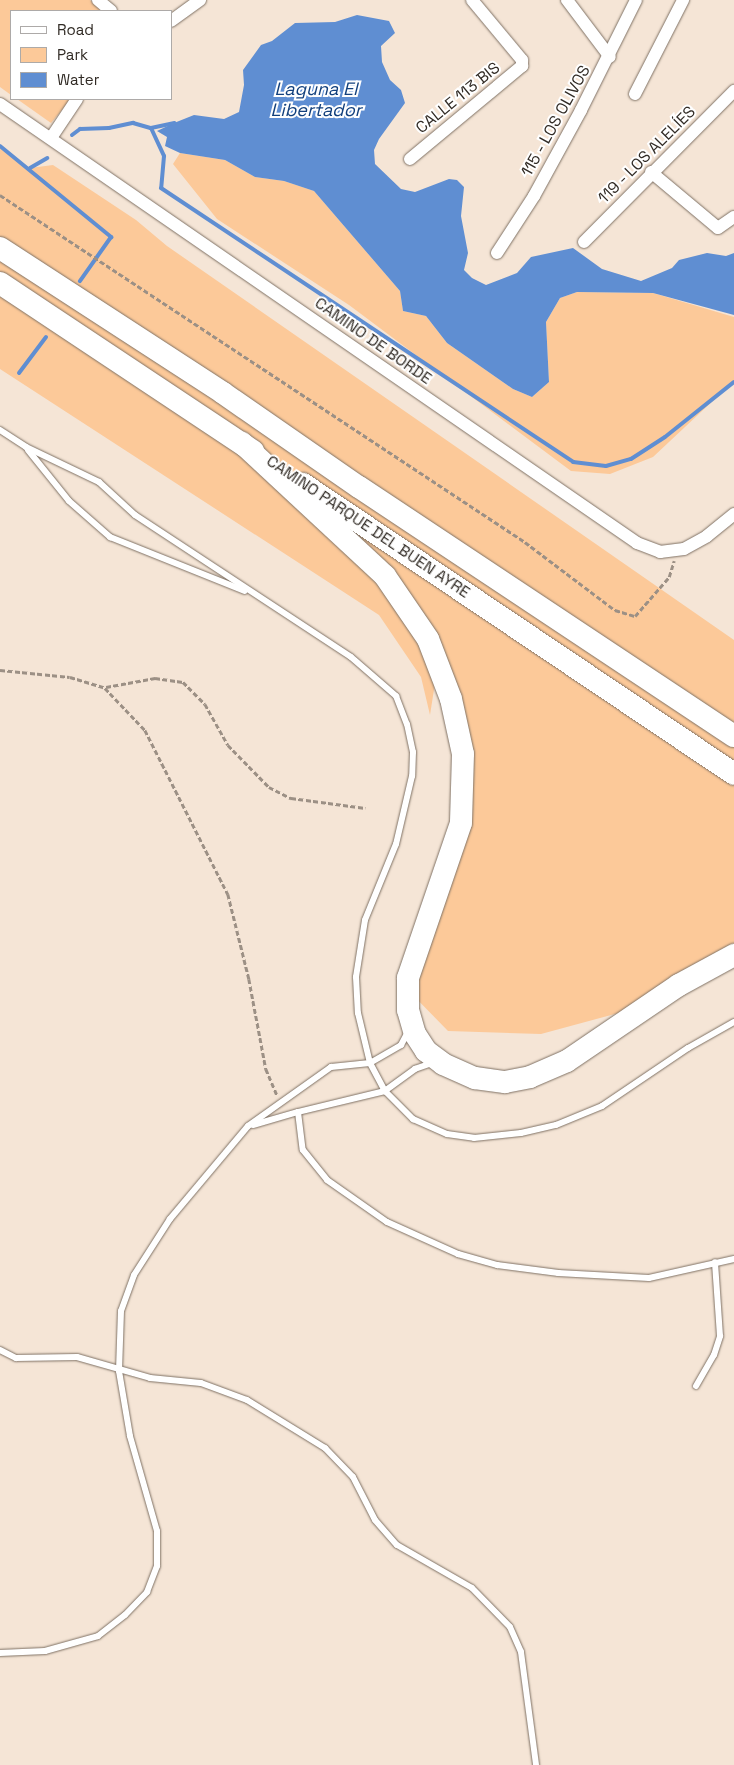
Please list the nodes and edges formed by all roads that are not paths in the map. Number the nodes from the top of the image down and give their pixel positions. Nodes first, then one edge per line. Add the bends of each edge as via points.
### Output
1 (98, 0) edge
2 (200, 0) edge
3 (472, 0) edge
4 (567, 0) edge
5 (636, 0) edge
6 (683, 0) edge
7 (110, 10) edge
8 (172, 20) edge
9 (610, 57) junction
10 (734, 91) edge
11 (635, 94) dead end
12 (77, 100) edge
13 (0, 104) edge
14 (51, 138) junction
15 (410, 159) dead end
16 (651, 172) junction
17 (734, 217) edge
18 (584, 242) dead end
19 (0, 248) edge
20 (497, 253) dead end
21 (0, 283) edge
22 (0, 430) edge
23 (242, 444) junction
24 (26, 447) junction
25 (734, 514) edge
26 (256, 595) junction
27 (734, 736) edge
28 (734, 774) edge
29 (734, 955) edge
30 (411, 1022) junction
31 (734, 1022) edge
32 (370, 1063) junction
33 (443, 1064) junction
34 (385, 1091) junction
35 (298, 1112) junction
36 (248, 1126) junction
37 (734, 1259) edge
38 (716, 1262) junction
39 (0, 1350) edge
40 (119, 1370) junction
41 (696, 1386) dead end
42 (0, 1653) edge
43 (536, 1765) edge

1 - 7 street
2 - 8 street
3 - 15 street, CALLE 113 BIS via 522,60 517,71
4 - 9 street
5 - 9 street, 115 - LOS OLIVOS
6 - 11 street
9 - 20 street, 115 - LOS OLIVOS via 534,196
10 - 16 street, 119 - LOS ALELÍES
12 - 14 street
13 - 14 street, CAMINO DE BORDE
14 - 25 street, CAMINO DE BORDE via 637,543 672,552 698,543
16 - 17 street via 718,228
16 - 18 street, 119 - LOS ALELÍES
19 - 27 highway, CAMINO PARQUE DEL BUEN AYRE via 223,392 359,487
21 - 23 highway, CAMINO PARQUE DEL BUEN AYRE
22 - 24 lane
23 - 28 highway, CAMINO PARQUE DEL BUEN AYRE
23 - 30 highway via 385,576 424,632 452,699 462,754 464,808 453,854 410,966 407,999
24 - 26 lane via 99,482 135,515
24 - 26 lane via 69,501 110,537 160,560
26 - 32 lane via 379,679 396,696 407,724 413,752 404,813 358,948 358,1013
29 - 33 highway via 680,985 567,1061 540,1074 518,1080 490,1081
30 - 32 lane via 407,1039
30 - 33 highway via 426,1051
31 - 34 lane via 582,1117 521,1133 474,1138 448,1134 413,1119
32 - 34 lane
32 - 36 lane via 331,1067
33 - 34 lane via 428,1063
34 - 35 lane
35 - 36 lane
35 - 38 lane via 303,1150 328,1180 387,1222 458,1254 514,1268 649,1278
36 - 40 lane via 170,1219 134,1275 121,1311
37 - 38 lane
38 - 41 lane via 720,1336 714,1355
39 - 40 lane via 16,1358 77,1357
40 - 42 lane via 130,1436 157,1531 157,1566 147,1592 98,1636 45,1651
40 - 43 lane via 150,1378 210,1386 247,1400 325,1448 353,1478 375,1520 398,1545 472,1588 510,1627 521,1652

